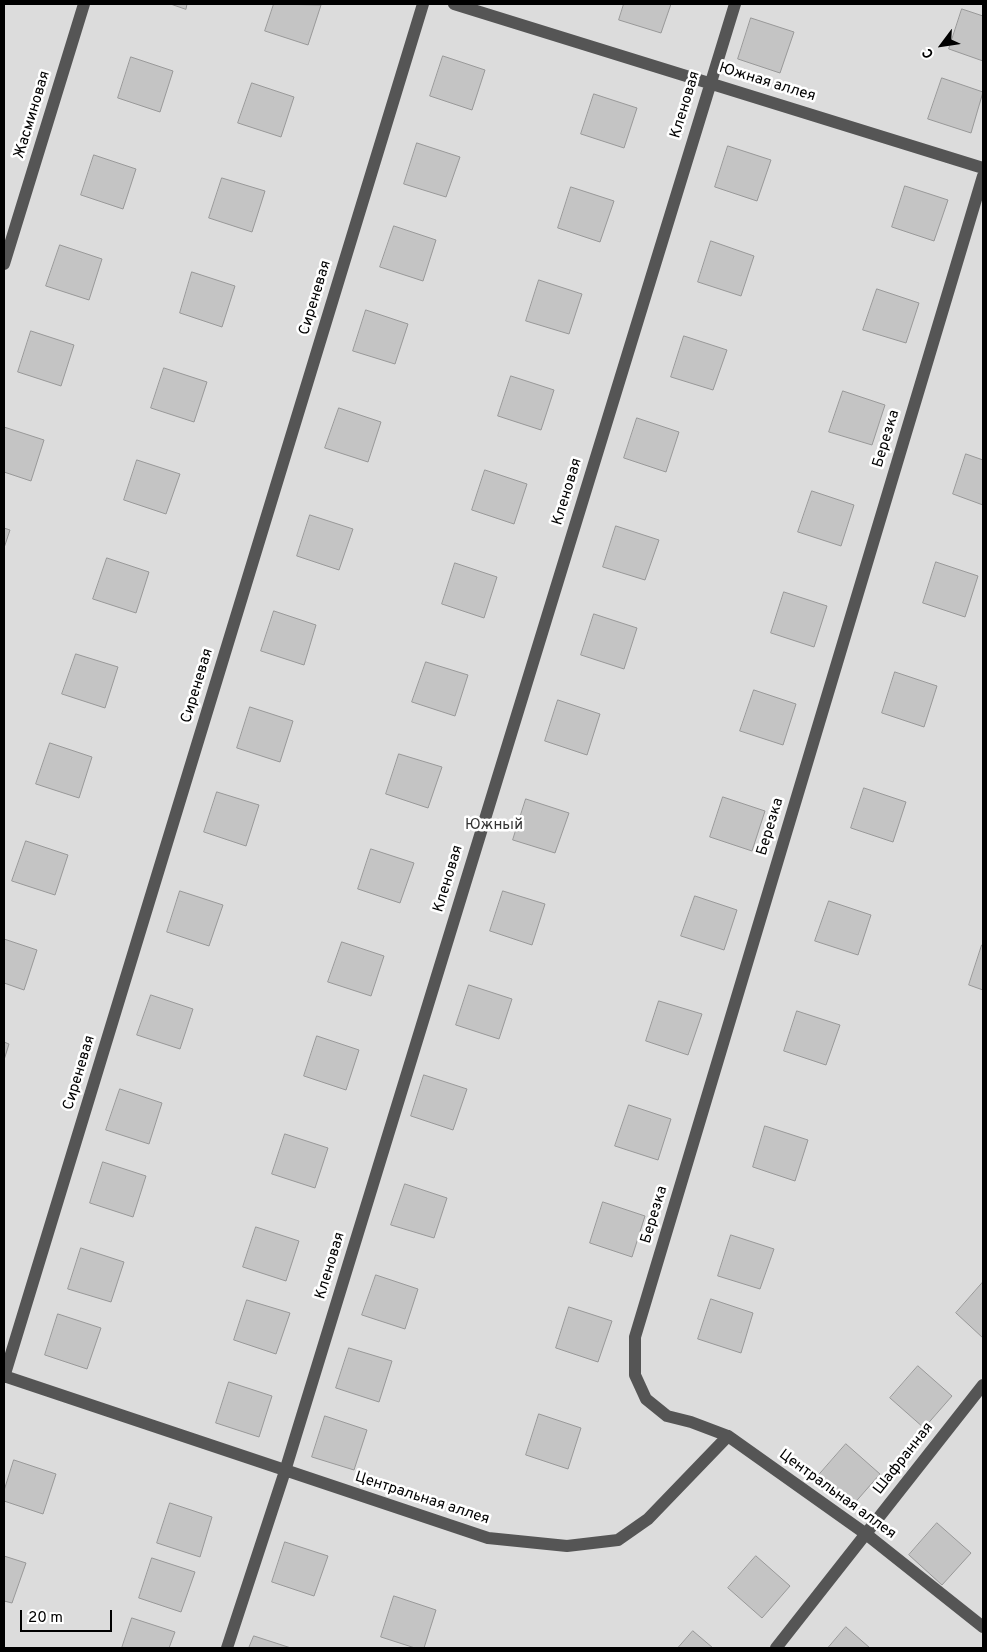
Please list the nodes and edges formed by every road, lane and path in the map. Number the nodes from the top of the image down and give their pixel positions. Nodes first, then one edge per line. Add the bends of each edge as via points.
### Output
1 (84, 4) edge
2 (423, 4) edge
3 (454, 4) edge
4 (735, 4) edge
5 (710, 82) junction
6 (983, 168) edge
7 (983, 176) edge
8 (4, 264) edge
9 (4, 1376) edge
10 (983, 1385) edge
11 (728, 1436) junction
12 (286, 1471) junction
13 (866, 1534) junction
14 (983, 1627) edge
15 (227, 1648) edge
16 (776, 1648) edge

1 - 8 street, Жасминовая
2 - 9 street, Сиреневая
3 - 5 street, Южная аллея
4 - 5 street, Кленовая
5 - 6 street, Южная аллея
5 - 12 street, Кленовая
7 - 11 street, Березка via 635,1337 635,1374 646,1399 667,1416
9 - 12 street, Центральная аллея
10 - 13 street, Шафранная
11 - 12 street, Центральная аллея via 648,1518 618,1540 567,1546 488,1538
11 - 13 street, Центральная аллея
12 - 15 street, Кленовая
13 - 14 street, Центральная аллея
13 - 16 street, Шафранная

